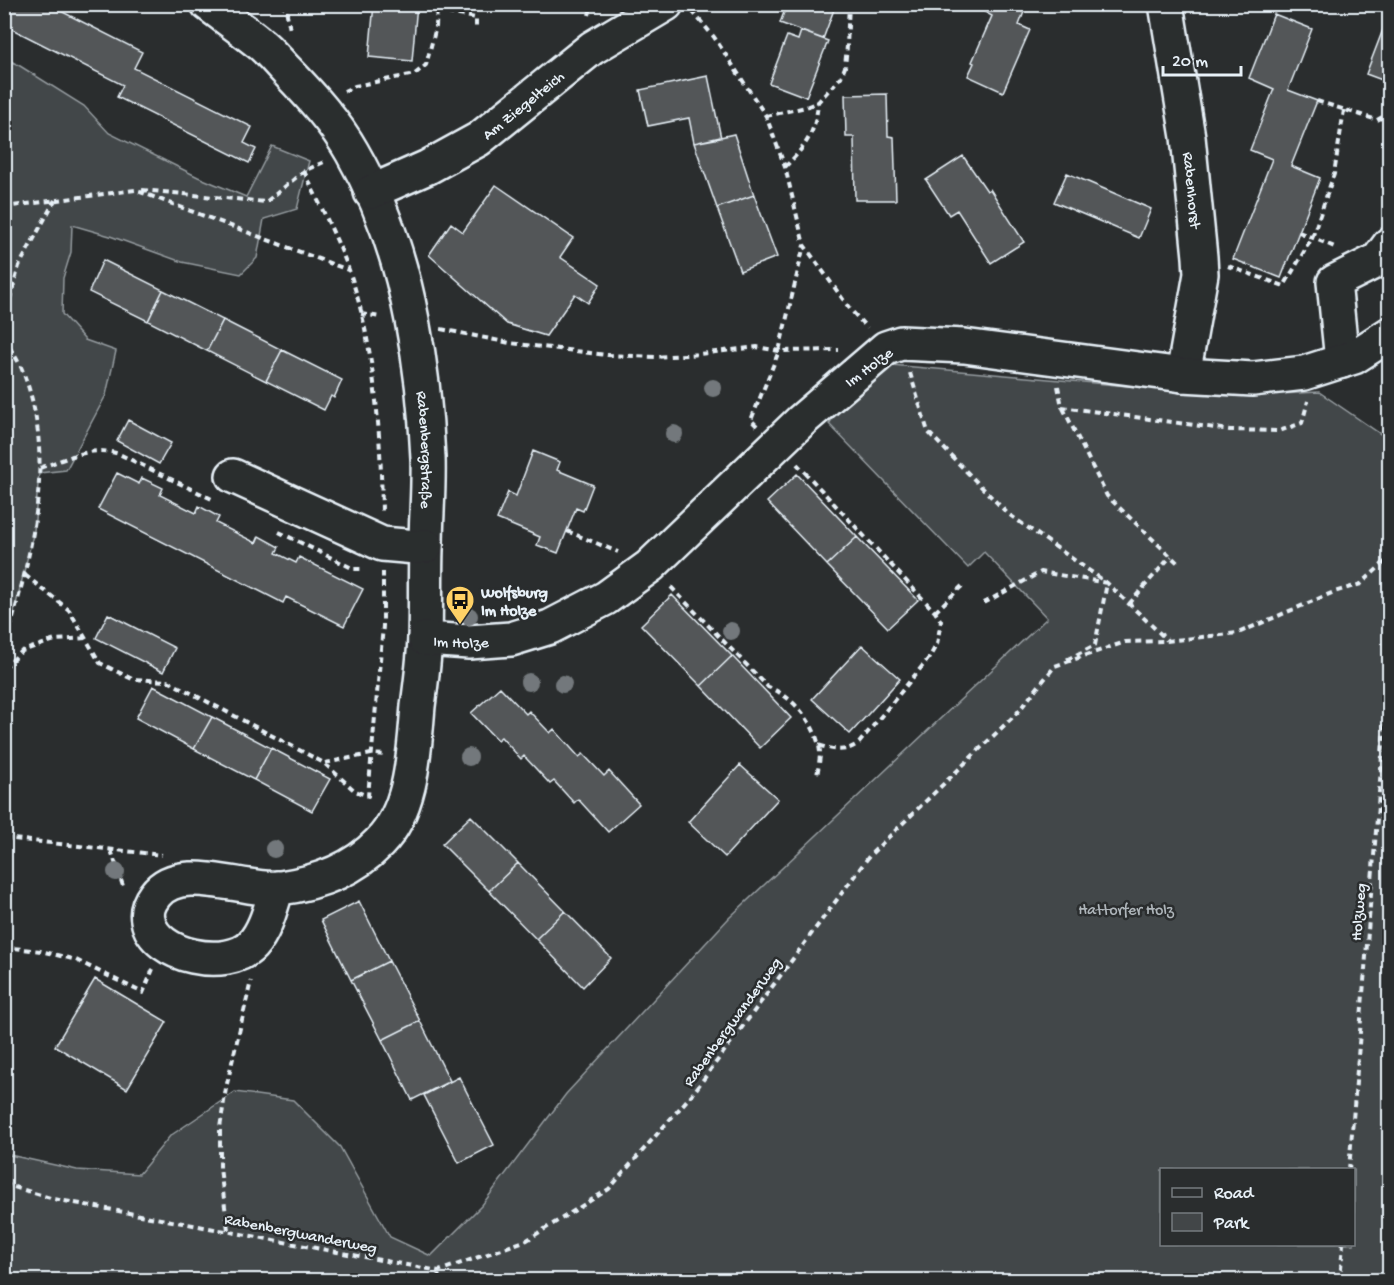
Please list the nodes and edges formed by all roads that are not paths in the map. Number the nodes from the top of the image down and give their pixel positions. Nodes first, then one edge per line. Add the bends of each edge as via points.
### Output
1 (208, 4) edge
2 (666, 4) edge
3 (1167, 4) edge
4 (371, 192) junction
5 (1389, 244) edge
6 (1389, 334) edge
7 (1329, 365) junction
8 (1183, 375) junction
9 (226, 489) road end
10 (426, 546) junction
11 (425, 639) junction
12 (277, 888) dead end

1 - 4 street, Rabenbergstraße via 261,44 313,97 351,150
2 - 4 street, Am Ziegelteich via 592,48 479,139
3 - 8 street, Rabenhorst via 1188,137 1201,274
4 - 10 street, Rabenbergstraße via 393,242 413,323 428,460
5 - 7 street via 1378,260 1334,282
6 - 7 street, Im Holze via 1354,357
7 - 8 street, Im Holze via 1253,378
8 - 11 street, Im Holze via 964,346 893,346 778,443 650,566 606,598 550,627 511,639
9 - 10 street via 373,561
10 - 11 street, Rabenbergstraße
11 - 12 street, Rabenbergstraße via 414,756 395,820 381,842 329,878

